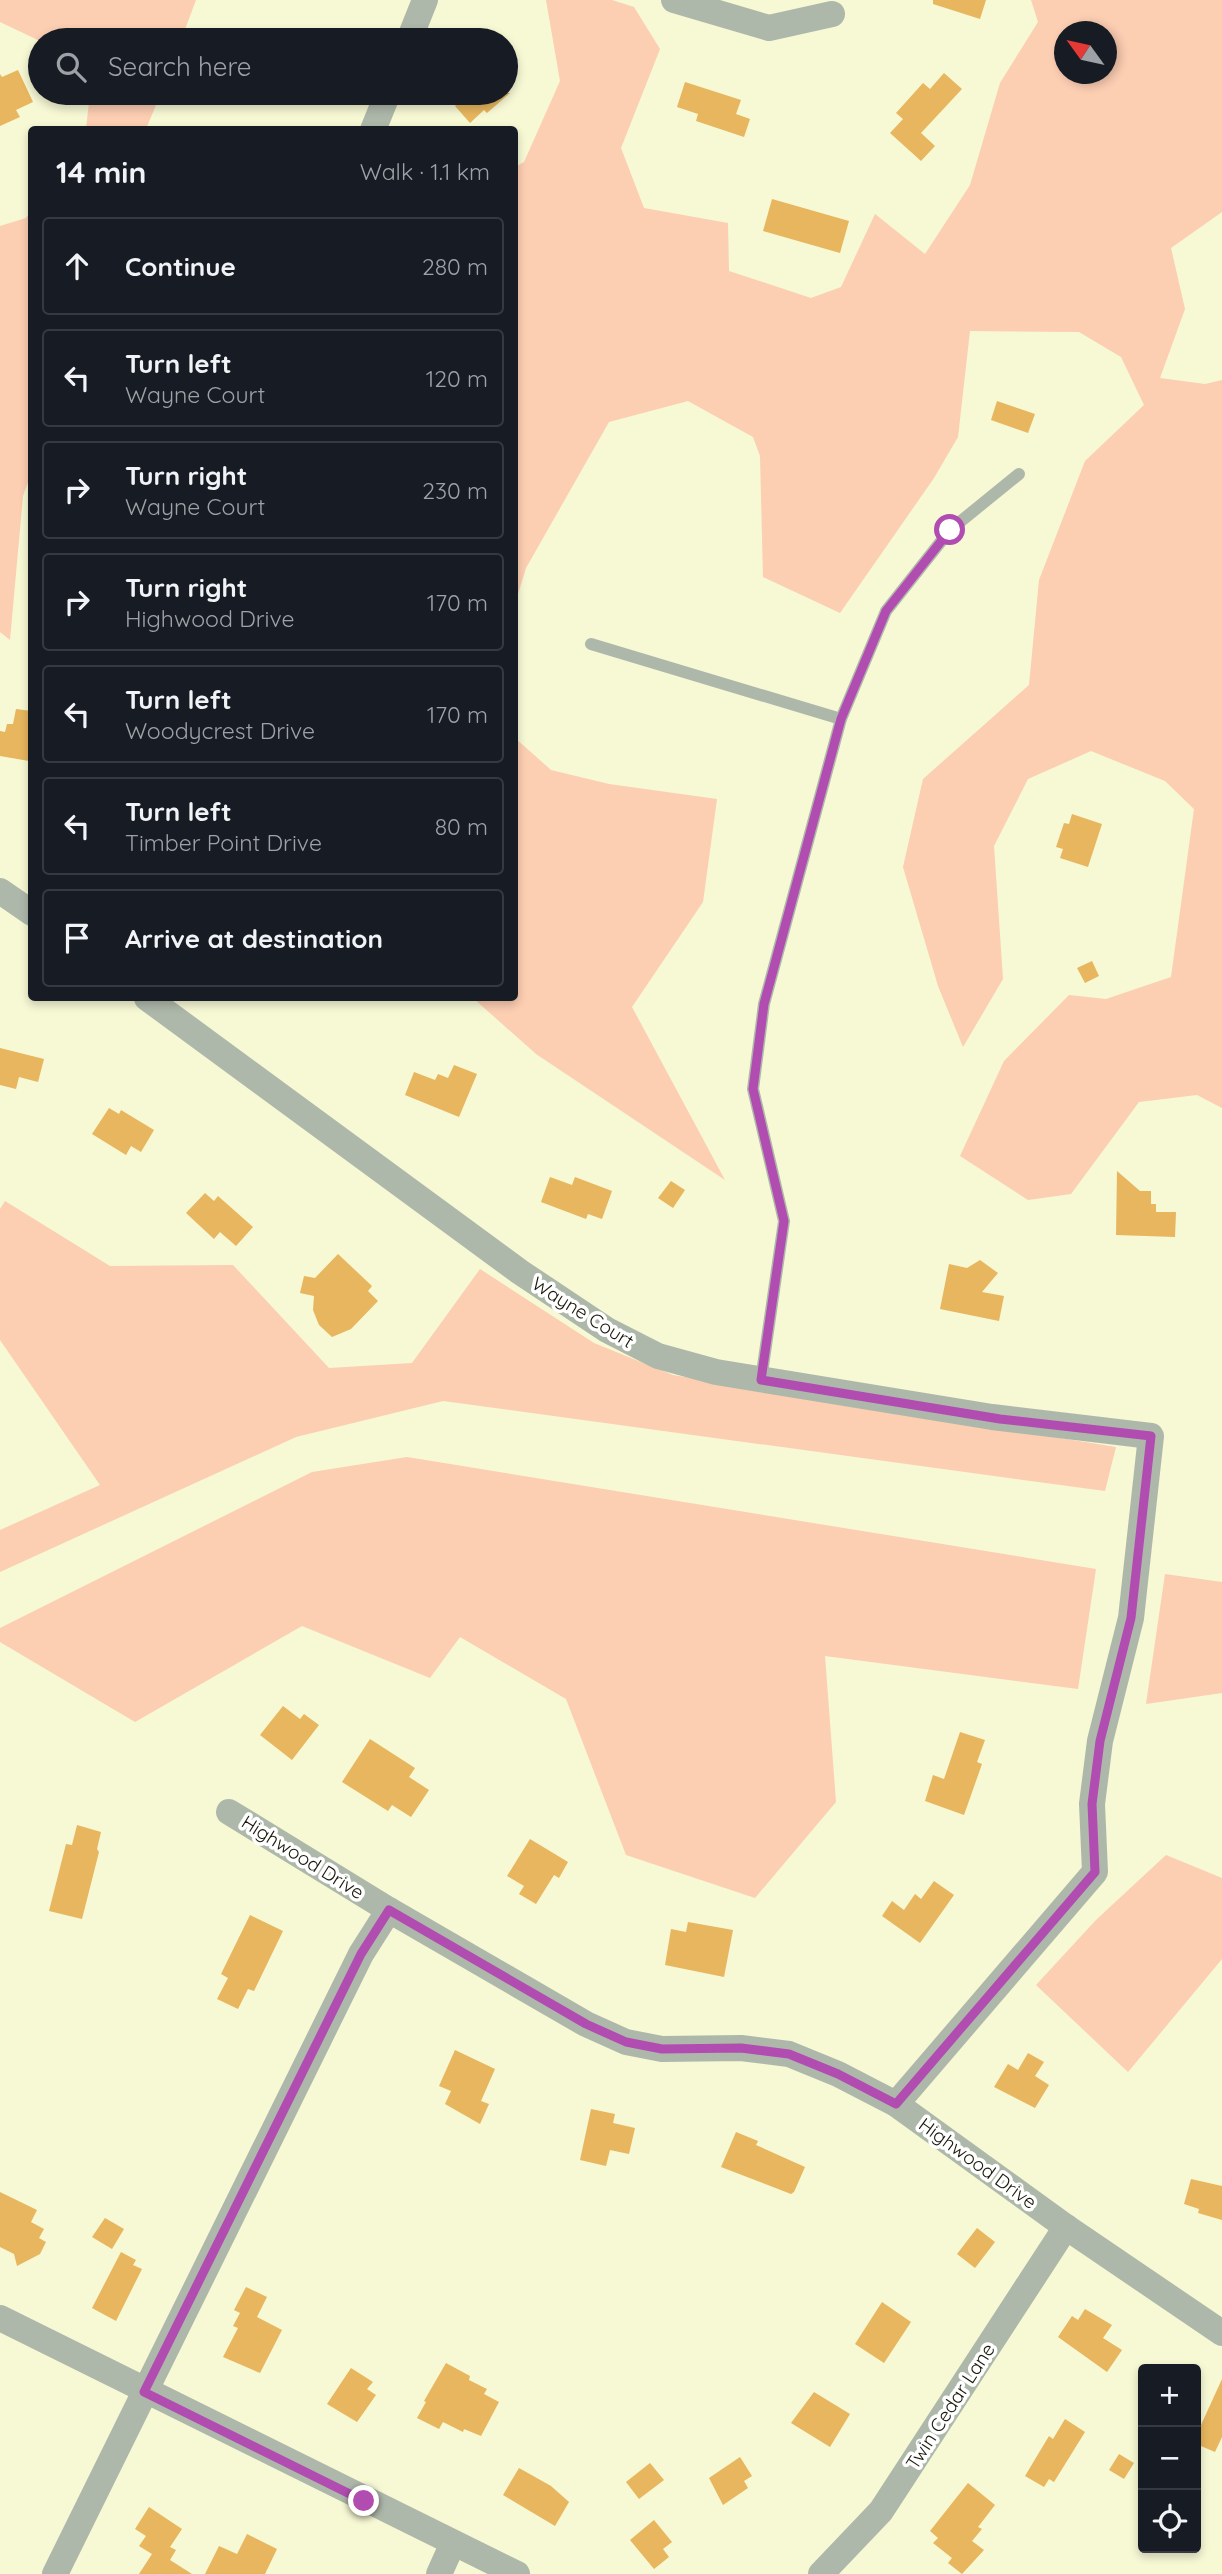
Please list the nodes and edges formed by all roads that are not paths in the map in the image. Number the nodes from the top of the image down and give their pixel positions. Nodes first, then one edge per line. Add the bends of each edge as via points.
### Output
1 (425, 0) edge
2 (674, 0) edge
3 (832, 14) dead end
4 (414, 28) edge
5 (383, 105) edge
6 (375, 126) edge
7 (1019, 474) dead end
8 (592, 644) dead end
9 (841, 719) junction
10 (0, 891) edge
11 (28, 911) edge
12 (150, 1001) edge
13 (761, 1380) junction
14 (229, 1812) dead end
15 (389, 1910) junction
16 (896, 2104) junction
17 (1066, 2227) junction
18 (0, 2318) edge
19 (1222, 2333) edge
20 (144, 2392) junction
21 (453, 2543) junction
22 (55, 2574) edge
23 (439, 2574) edge
24 (517, 2574) edge
25 (821, 2574) edge

1 - 4 street
2 - 3 street via 769,28
5 - 6 street
7 - 9 lane via 950,530 886,611
8 - 9 lane
9 - 13 lane via 764,1004 753,1089 784,1221
10 - 11 street
12 - 13 street, Wayne Court via 520,1272 607,1330 658,1356
13 - 16 street, Wayne Court via 1000,1419 1151,1436 1131,1618 1100,1741 1092,1804 1095,1872
14 - 15 street, Highwood Drive
15 - 16 street, Highwood Drive via 586,2024 626,2042 662,2049 741,2048 789,2054
15 - 20 street via 361,1954
16 - 17 street, Highwood Drive
17 - 19 street, Highwood Drive
17 - 25 street, Twin Cedar Lane via 881,2511
18 - 20 street
20 - 21 street
20 - 22 street
21 - 23 street
21 - 24 street

